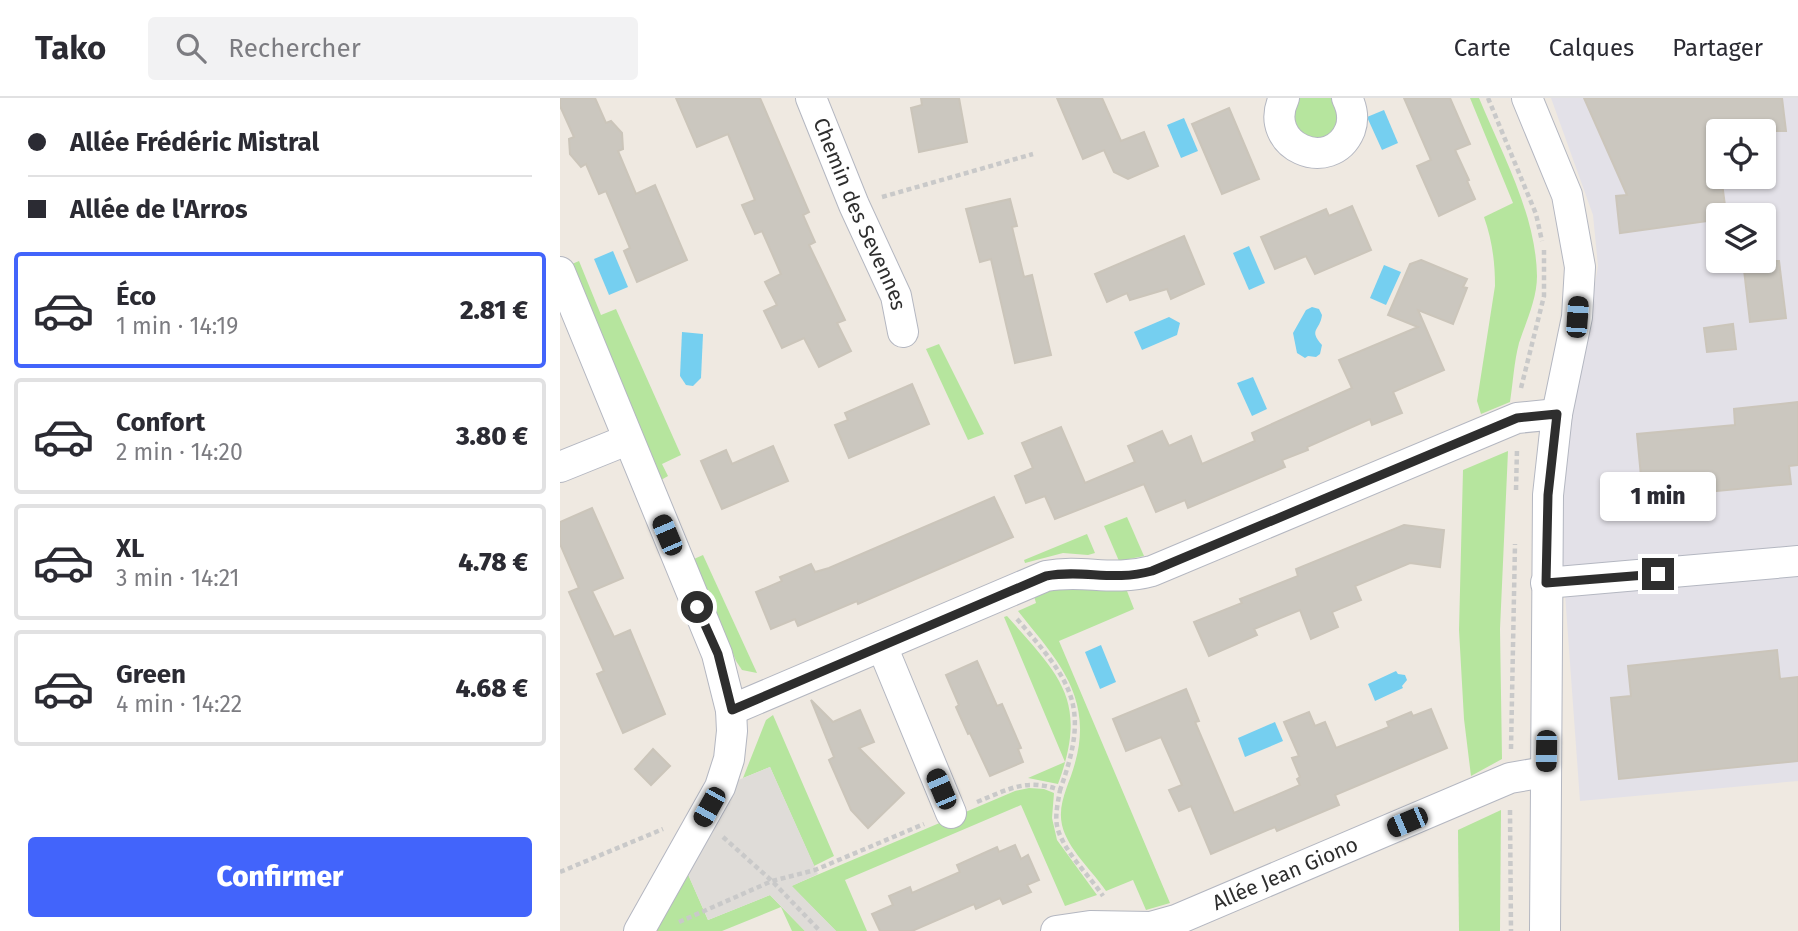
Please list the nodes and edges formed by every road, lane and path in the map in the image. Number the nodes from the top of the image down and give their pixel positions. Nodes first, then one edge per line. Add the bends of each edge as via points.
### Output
1 (811, 98) edge
2 (1284, 98) edge
3 (1347, 98) edge
4 (1527, 98) edge
5 (1032, 154) dead end
6 (854, 205) junction
7 (560, 272) edge
8 (903, 332) dead end
9 (1557, 414) junction
10 (627, 440) junction
11 (560, 467) edge
12 (1798, 561) edge
13 (1546, 583) junction
14 (998, 597) junction
15 (882, 646) junction
16 (732, 710) junction
17 (1545, 772) junction
18 (1060, 790) junction
19 (951, 813) junction
20 (670, 926) dead end
21 (1124, 927) junction
22 (639, 931) edge
23 (1056, 931) edge
24 (1545, 931) edge

1 - 6 street, Chemin des Sevennes
2 - 3 street via 1279,112 1284,136 1292,145 1333,163 1351,126
4 - 9 street via 1567,195 1580,267 1577,317
5 - 6 path
6 - 8 street, Chemin des Sevennes via 897,296
7 - 10 street
9 - 13 street via 1548,495
9 - 14 street via 1517,418 1152,571 1122,577 1063,573
10 - 11 street
10 - 16 street via 718,654
12 - 13 street
13 - 17 street
14 - 15 street
14 - 18 path via 1069,688 1075,718 1073,746
15 - 16 street
15 - 19 street
16 - 22 street via 729,759 720,787
17 - 21 street, Allée Jean Giono via 1510,778 1175,920 1151,927
17 - 24 street
18 - 19 path via 1030,783
18 - 21 path via 1058,830
19 - 20 path via 816,870 772,881
21 - 23 street, Allée Jean Giono

